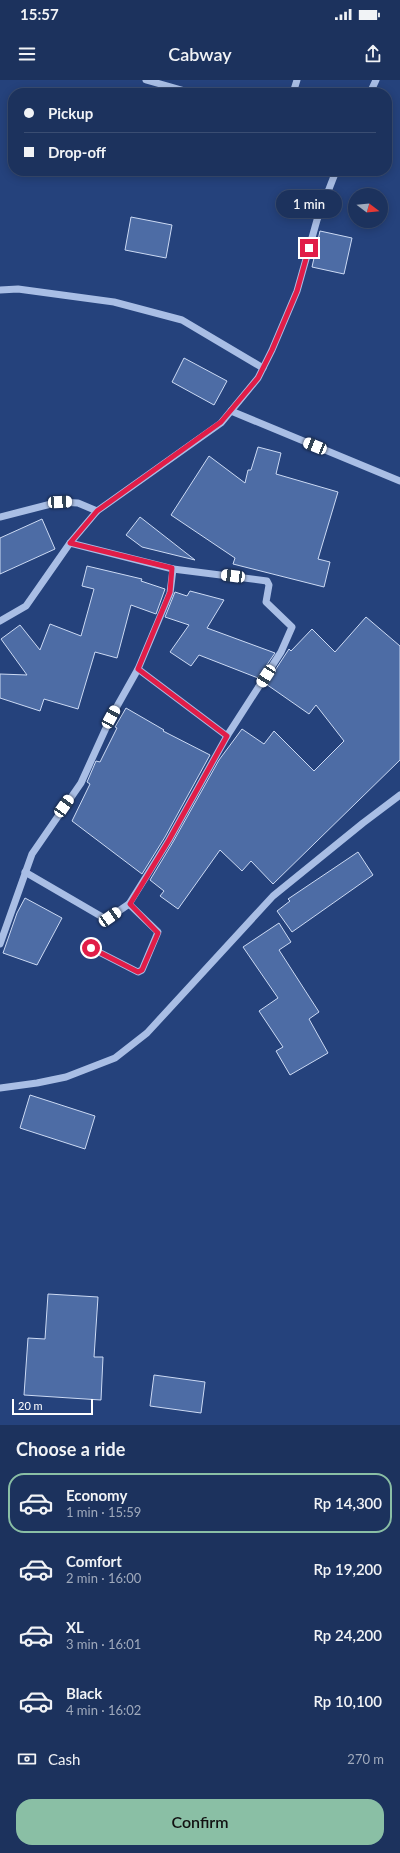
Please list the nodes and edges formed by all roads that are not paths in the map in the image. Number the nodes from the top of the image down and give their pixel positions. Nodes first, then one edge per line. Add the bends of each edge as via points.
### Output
1 (146, 80) edge
2 (174, 88) edge
3 (334, 176) edge
4 (0, 290) edge
5 (263, 368) junction
6 (231, 411) junction
7 (400, 481) edge
8 (97, 511) junction
9 (0, 517) edge
10 (70, 543) junction
11 (172, 568) junction
12 (0, 621) edge
13 (138, 669) junction
14 (227, 736) junction
15 (399, 798) edge
16 (25, 872) junction
17 (130, 904) junction
18 (0, 944) edge
19 (91, 948) dead end
20 (0, 1088) edge

1 - 2 street
3 - 5 street via 317,220 297,291
4 - 5 street via 18,289 114,302 182,320
5 - 6 street
6 - 7 street
6 - 8 street via 221,422
8 - 9 street via 78,503 60,502
8 - 10 street
10 - 11 street
10 - 12 street via 26,606
11 - 13 street via 170,592
11 - 14 street via 267,581 269,585 266,602 292,627 281,652
13 - 14 street
13 - 16 street via 111,717 81,783 32,854
14 - 17 street
15 - 20 street via 273,896 147,1033 115,1058 66,1077
16 - 17 street via 104,918 109,918
16 - 18 street
17 - 19 street via 158,933 142,970 138,972

